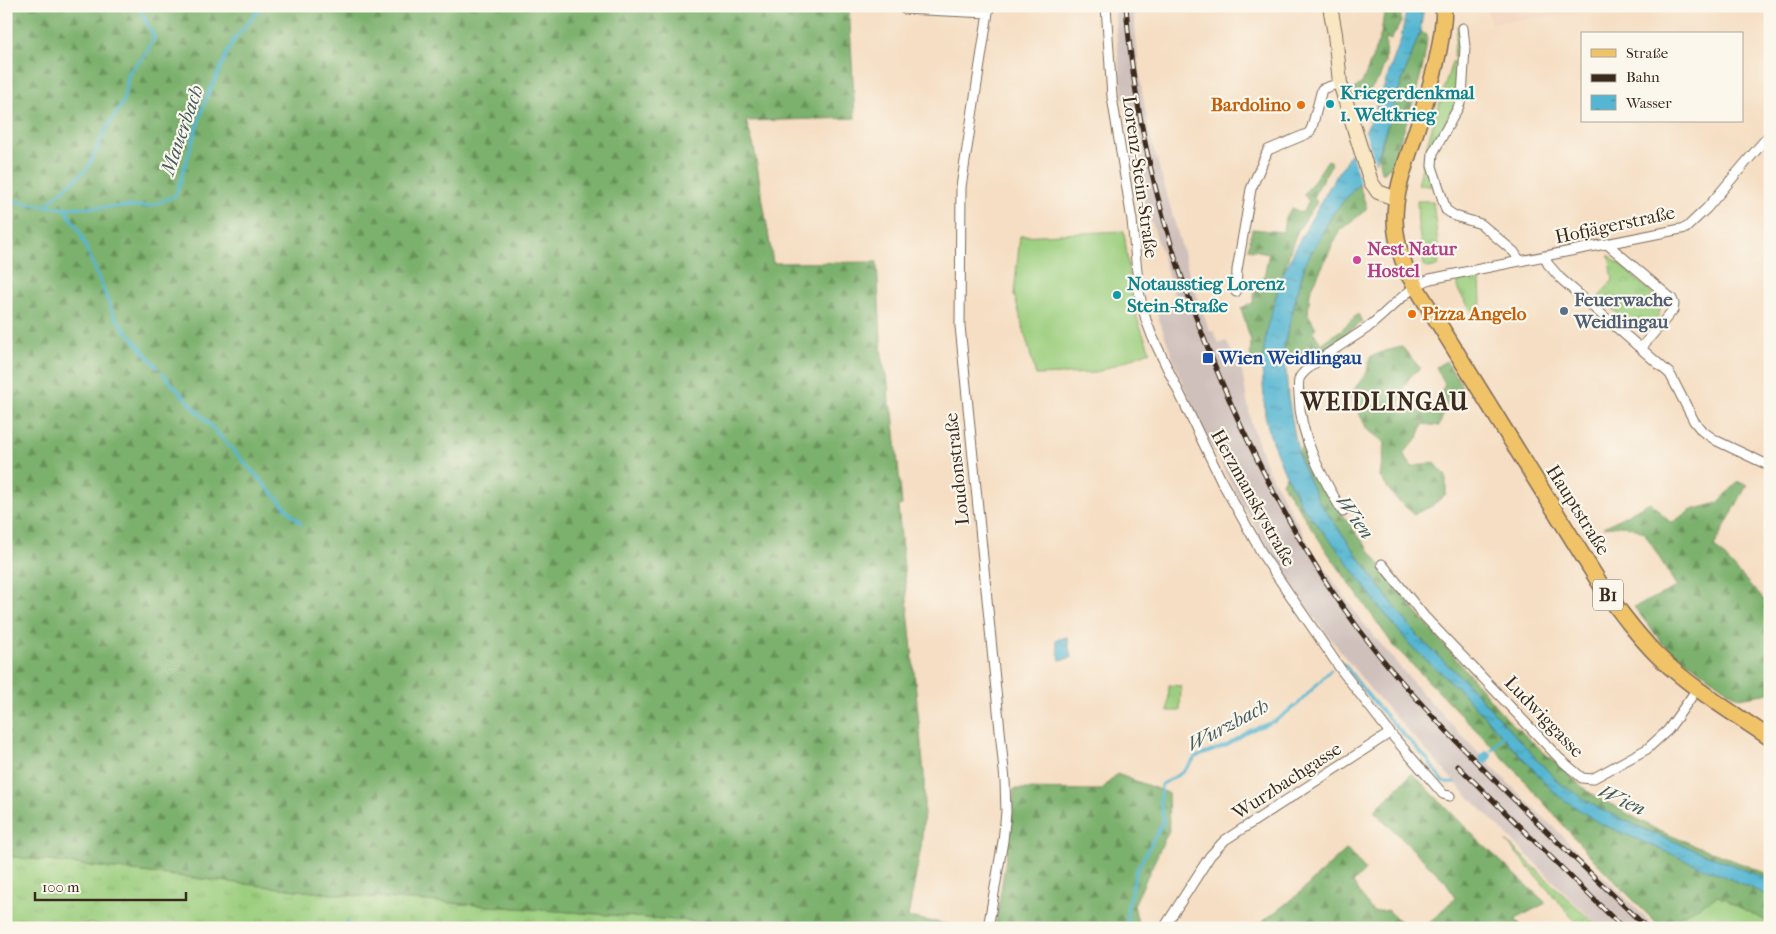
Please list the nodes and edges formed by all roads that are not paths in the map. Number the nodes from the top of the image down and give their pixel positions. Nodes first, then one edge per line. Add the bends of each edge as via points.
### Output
1 (1106, 6) edge
2 (1330, 6) edge
3 (1444, 6) edge
4 (904, 10) dead end
5 (989, 10) edge
6 (1463, 28) dead end
7 (1340, 84) junction
8 (1770, 134) edge
9 (1397, 199) junction
10 (1607, 244) junction
11 (1544, 256) junction
12 (1520, 261) junction
13 (1415, 287) junction
14 (1236, 292) dead end
15 (1641, 348) junction
16 (1158, 349) joint
17 (1770, 466) edge
18 (1343, 512) dead end
19 (1382, 564) dead end
20 (1697, 689) junction
21 (1390, 733) junction
22 (1770, 738) edge
23 (1450, 796) dead end
24 (988, 928) edge
25 (1164, 928) edge

1 - 16 street, Lorenz-Stein-Straße via 1112,96 1140,292 1146,320
2 - 7 main road
3 - 9 main road, B1 via 1432,79
4 - 5 street
5 - 24 street, Loudonstraße via 961,186 960,326 1005,781 1003,841
6 - 12 street via 1465,46 1460,106 1433,154 1432,166 1446,210 1481,224
7 - 9 main road via 1371,182 1378,192
7 - 14 street via 1322,89 1309,133 1268,150 1251,189
8 - 10 street, Hofjägerstraße via 1686,228
9 - 13 main road, B1 via 1398,239 1405,267
10 - 11 street, Hofjägerstraße
10 - 15 street via 1674,304
11 - 12 street, Hofjägerstraße
11 - 15 street via 1560,278
12 - 13 street, Hofjägerstraße via 1435,277
13 - 18 street, Hofjägerstraße via 1368,327 1316,363 1298,381 1299,406 1306,436 1322,477
13 - 20 main road, Hauptstraße / B1 via 1604,590 1654,651
15 - 17 street via 1670,374 1702,432
16 - 21 street, Herzmanskystraße via 1226,491 1264,557 1331,656
19 - 20 street, Ludwiggasse via 1424,616 1582,778 1592,780 1647,749 1668,730
20 - 22 main road, Hauptstraße / B1
21 - 23 street via 1442,794
21 - 25 street, Wurzbachgasse via 1225,840 1210,856

